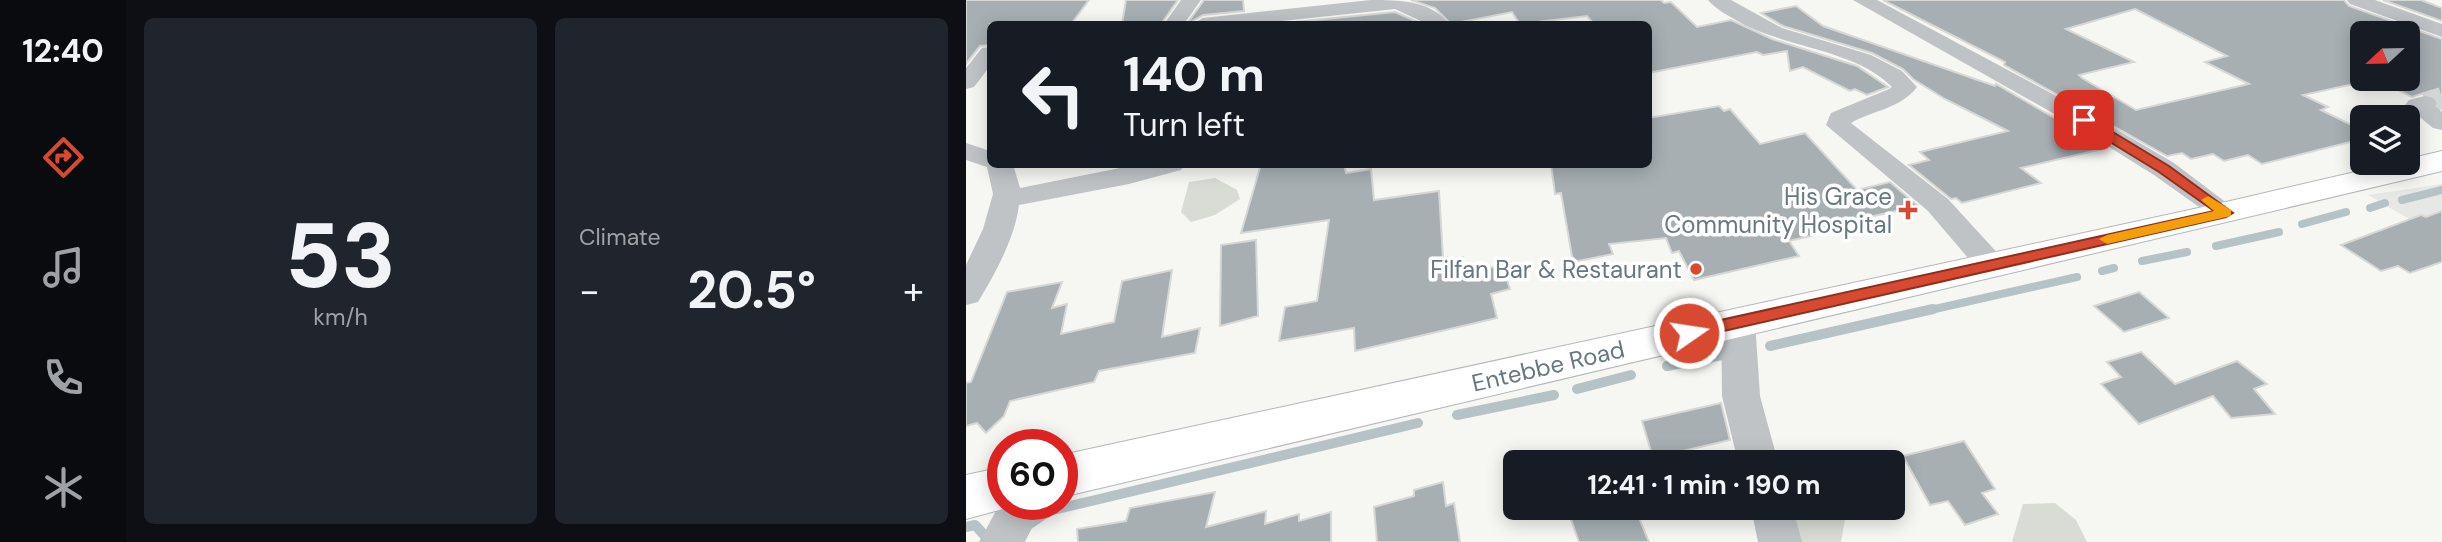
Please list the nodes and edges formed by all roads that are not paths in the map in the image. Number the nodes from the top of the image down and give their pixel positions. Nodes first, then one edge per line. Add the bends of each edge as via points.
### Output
1 (1191, 0) edge
2 (1718, 0) edge
3 (1863, 0) edge
4 (2357, 0) edge
5 (1176, 21) edge
6 (1231, 21) edge
7 (1435, 21) edge
8 (2442, 31) edge
9 (987, 57) edge
10 (966, 82) edge
11 (2424, 103) dead end
12 (2442, 123) edge
13 (966, 151) edge
14 (987, 159) edge
15 (2436, 165) edge
16 (1001, 168) edge
17 (1158, 168) edge
18 (1008, 199) junction
19 (2226, 213) junction
20 (1991, 265) junction
21 (966, 294) edge
22 (1738, 321) junction
23 (1755, 450) edge
24 (1078, 472) edge
25 (987, 492) edge
26 (966, 497) edge
27 (1014, 520) edge
28 (1775, 520) edge
29 (1001, 542) edge
30 (1780, 542) edge

1 - 5 street
2 - 20 street via 1749,21 1862,60 1899,79 1905,87 1897,94 1840,118 1838,125 1938,205
3 - 19 street via 2084,120
4 - 8 street
6 - 7 street via 1397,3
9 - 10 street
11 - 12 street via 2417,105
13 - 14 street
15 - 19 main road, Entebbe Road
16 - 18 street via 1008,181
17 - 18 street
18 - 21 street
19 - 20 main road, Entebbe Road
20 - 22 main road, Entebbe Road
22 - 23 street via 1741,396
22 - 24 main road, Entebbe Road
25 - 26 main road
27 - 29 street
28 - 30 street

